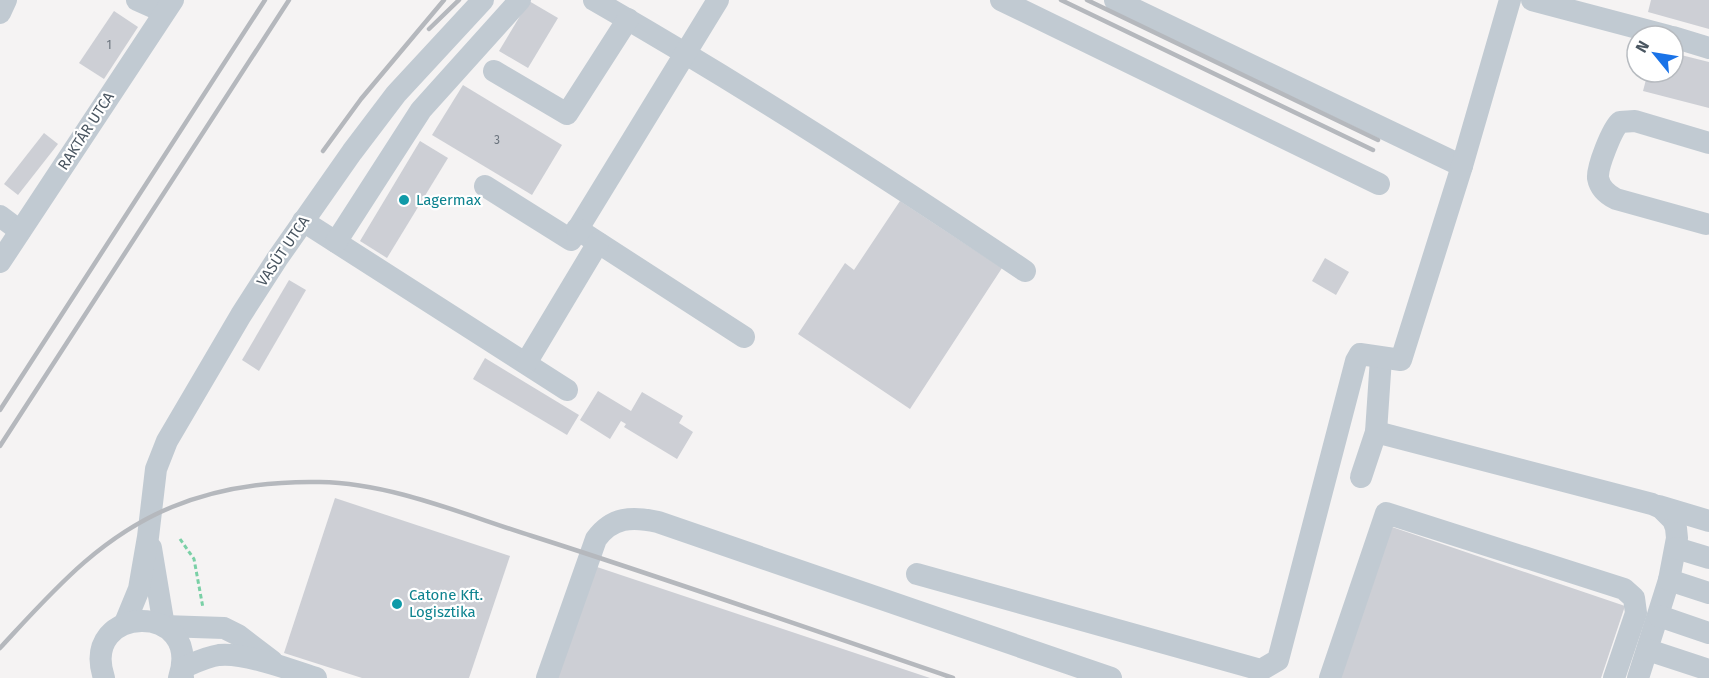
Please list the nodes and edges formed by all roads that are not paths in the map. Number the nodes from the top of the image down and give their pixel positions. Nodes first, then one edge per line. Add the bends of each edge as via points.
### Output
1 (6, 0) edge
2 (137, 0) edge
3 (483, 0) edge
4 (520, 0) edge
5 (594, 0) edge
6 (718, 0) edge
7 (1001, 0) edge
8 (1115, 0) edge
9 (1532, 0) edge
10 (1510, 2) edge
11 (168, 6) edge
12 (0, 13) edge
13 (628, 19) junction
14 (1625, 25) edge
15 (1685, 41) edge
16 (1709, 48) edge
17 (685, 51) junction
18 (494, 71) dead end
19 (1709, 143) edge
20 (1462, 166) junction
21 (1379, 184) dead end
22 (485, 186) dead end
23 (0, 216) edge
24 (1708, 220) edge
25 (303, 221) junction
26 (577, 229) junction
27 (20, 231) junction
28 (336, 242) junction
29 (598, 243) junction
30 (0, 262) edge
31 (1025, 271) dead end
32 (744, 338) dead end
33 (1381, 358) junction
34 (526, 363) junction
35 (567, 390) dead end
36 (1376, 432) junction
37 (1361, 477) dead end
38 (1652, 504) junction
39 (1709, 520) edge
40 (148, 537) junction
41 (1676, 548) junction
42 (1709, 558) edge
43 (917, 574) dead end
44 (1669, 580) junction
45 (1709, 593) edge
46 (1659, 616) junction
47 (125, 623) junction
48 (164, 626) junction
49 (1709, 633) edge
50 (1648, 650) junction
51 (275, 664) junction
52 (1709, 670) edge
53 (100, 675) edge
54 (182, 675) edge
55 (316, 678) edge
56 (548, 678) edge
57 (1111, 678) edge
58 (1330, 678) edge
59 (1614, 678) edge
60 (1638, 678) edge

1 - 12 street
2 - 11 street
3 - 25 street, VASÚT UTCA via 396,94
4 - 28 street via 420,110
5 - 13 street
6 - 17 street
7 - 21 street
8 - 20 street
9 - 14 street
10 - 20 street
11 - 27 street, RAKTÁR UTCA
13 - 17 street
13 - 18 street via 567,114
15 - 16 street
17 - 26 street
17 - 31 street via 883,175
19 - 24 street via 1635,121 1620,122 1612,131 1598,178 1604,191 1616,199
20 - 33 street via 1401,360
22 - 26 street via 571,240
23 - 27 street
25 - 28 street
25 - 40 street, VASÚT UTCA via 241,315 167,441 156,469
26 - 29 street
27 - 30 street, RAKTÁR UTCA
28 - 34 street
29 - 32 street
29 - 34 street
33 - 36 street
33 - 43 street via 1360,354 1356,361 1278,660 1261,670
34 - 35 street
36 - 37 street
36 - 38 street
38 - 39 street
38 - 41 street via 1672,520
40 - 47 street, VASÚT UTCA via 139,589
40 - 48 street, VASÚT UTCA
41 - 42 street
41 - 44 street
44 - 45 street
44 - 46 street
46 - 49 street
46 - 50 street
47 - 48 street via 149,620
47 - 53 street, VASÚT UTCA via 105,642
48 - 51 street via 230,630
48 - 54 street, VASÚT UTCA via 181,648
50 - 52 street
50 - 60 street
51 - 54 street via 219,655
51 - 55 street
56 - 57 street via 596,539 612,523 625,518 669,526
58 - 59 street via 1386,513 1624,589 1634,598 1636,613

